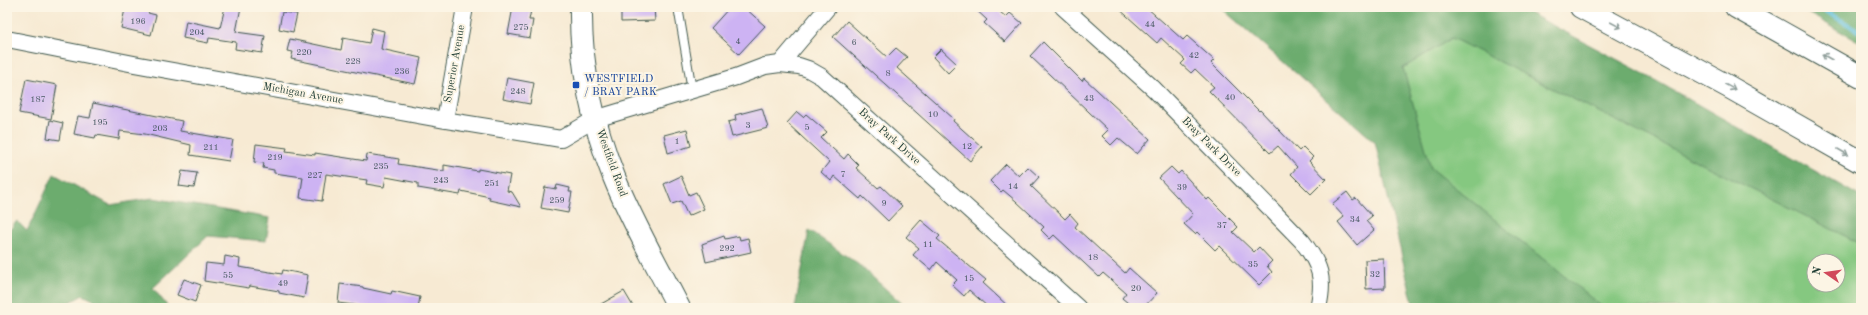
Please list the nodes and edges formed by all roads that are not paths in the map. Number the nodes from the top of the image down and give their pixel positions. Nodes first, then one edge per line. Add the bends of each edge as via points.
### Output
1 (465, 7) edge
2 (581, 7) edge
3 (678, 7) edge
4 (828, 7) edge
5 (1063, 7) edge
6 (1581, 7) edge
7 (1736, 7) edge
8 (7, 39) edge
9 (780, 64) junction
10 (1861, 77) edge
11 (692, 90) junction
12 (595, 119) junction
13 (445, 120) junction
14 (1861, 162) edge
15 (679, 308) edge
16 (1078, 308) edge
17 (1318, 308) edge

1 - 13 street, Superior Avenue
2 - 12 main road, Westfield Road via 584,62
3 - 11 lane
4 - 9 street
5 - 17 street, Bray Park Drive via 1154,89 1302,241 1317,262 1320,272 1321,292
6 -> 14 main road via 1730,87
10 -> 7 main road
8 - 13 street, Michigan Avenue
9 - 11 street, Bray Park Drive via 765,66
9 - 16 street, Bray Park Drive via 808,69 822,77
11 - 12 street, Bray Park Drive
12 - 13 street, Michigan Avenue via 561,139
12 - 15 main road, Westfield Road via 617,184

